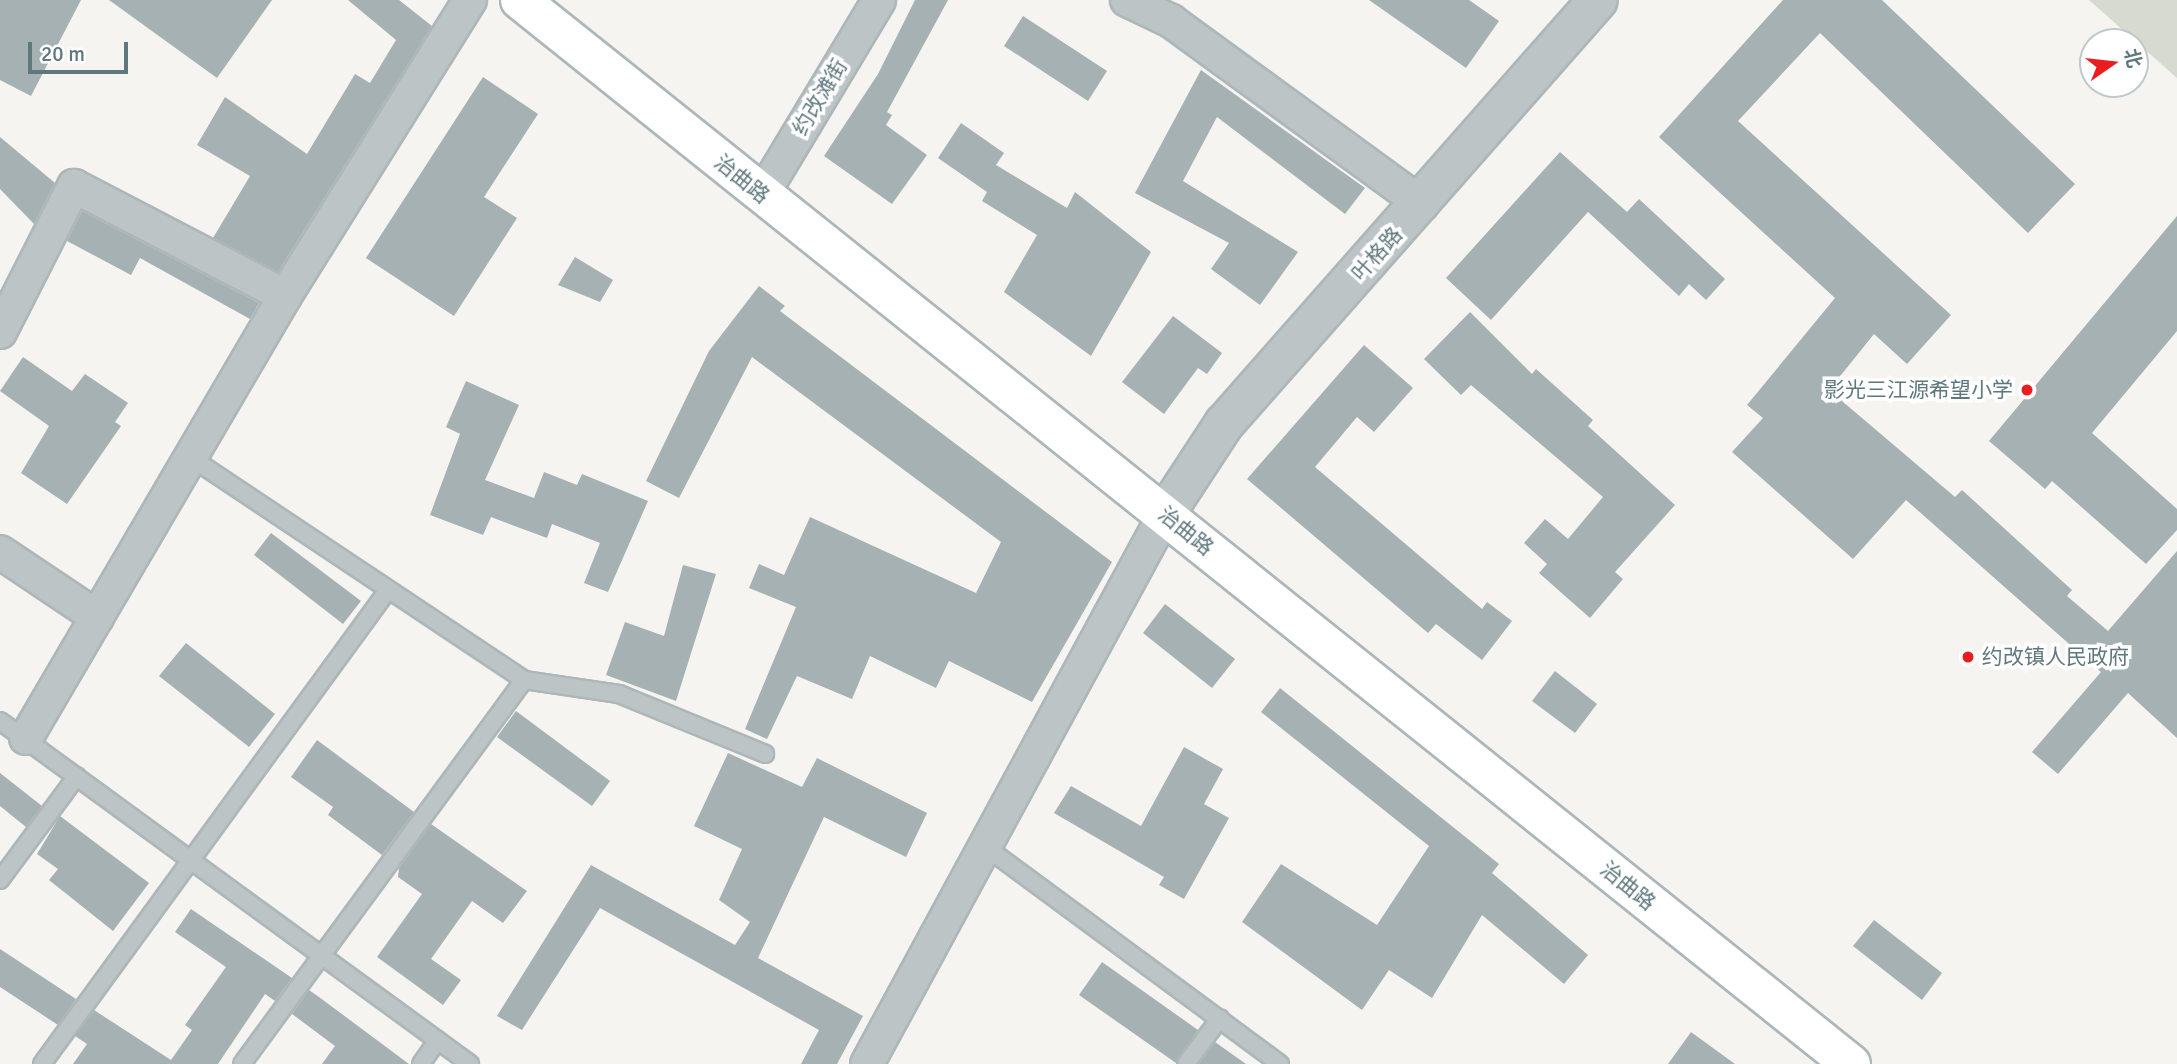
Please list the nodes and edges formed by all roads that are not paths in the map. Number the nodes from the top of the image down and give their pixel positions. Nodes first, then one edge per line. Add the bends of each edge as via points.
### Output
1 (470, 0) edge
2 (520, 0) edge
3 (879, 0) edge
4 (1127, 0) edge
5 (1598, 0) edge
6 (762, 195) junction
7 (1422, 204) junction
8 (285, 296) junction
9 (0, 332) edge
10 (190, 457) junction
11 (1165, 514) junction
12 (0, 552) edge
13 (388, 590) junction
14 (97, 617) junction
15 (524, 680) junction
16 (13, 730) edge
17 (765, 754) dead end
18 (77, 776) junction
19 (983, 845) junction
20 (194, 862) junction
21 (0, 880) edge
22 (322, 956) junction
23 (1220, 1018) junction
24 (438, 1040) junction
25 (42, 1064) edge
26 (242, 1064) edge
27 (421, 1064) edge
28 (470, 1064) edge
29 (867, 1064) edge
30 (1186, 1064) edge
31 (1280, 1064) edge
32 (1850, 1064) edge

1 - 8 street
2 - 6 main road, 治曲路
3 - 6 street, 约改滩街
4 - 7 street via 1171,21
5 - 7 street, 叶格路
6 - 11 main road, 治曲路
7 - 11 street, 叶格路 via 1224,424
8 - 9 street via 74,186
8 - 10 street
10 - 13 lane
10 - 14 street
11 - 19 street
11 - 32 main road, 治曲路
12 - 14 street
13 - 15 lane
13 - 20 lane
14 - 16 street
15 - 17 lane via 618,694
15 - 22 lane
16 - 18 lane
18 - 20 lane
18 - 21 lane
19 - 23 lane
19 - 29 street
20 - 22 lane
20 - 25 lane
22 - 24 lane
22 - 26 lane
23 - 30 lane
23 - 31 lane
24 - 27 lane
24 - 28 lane

